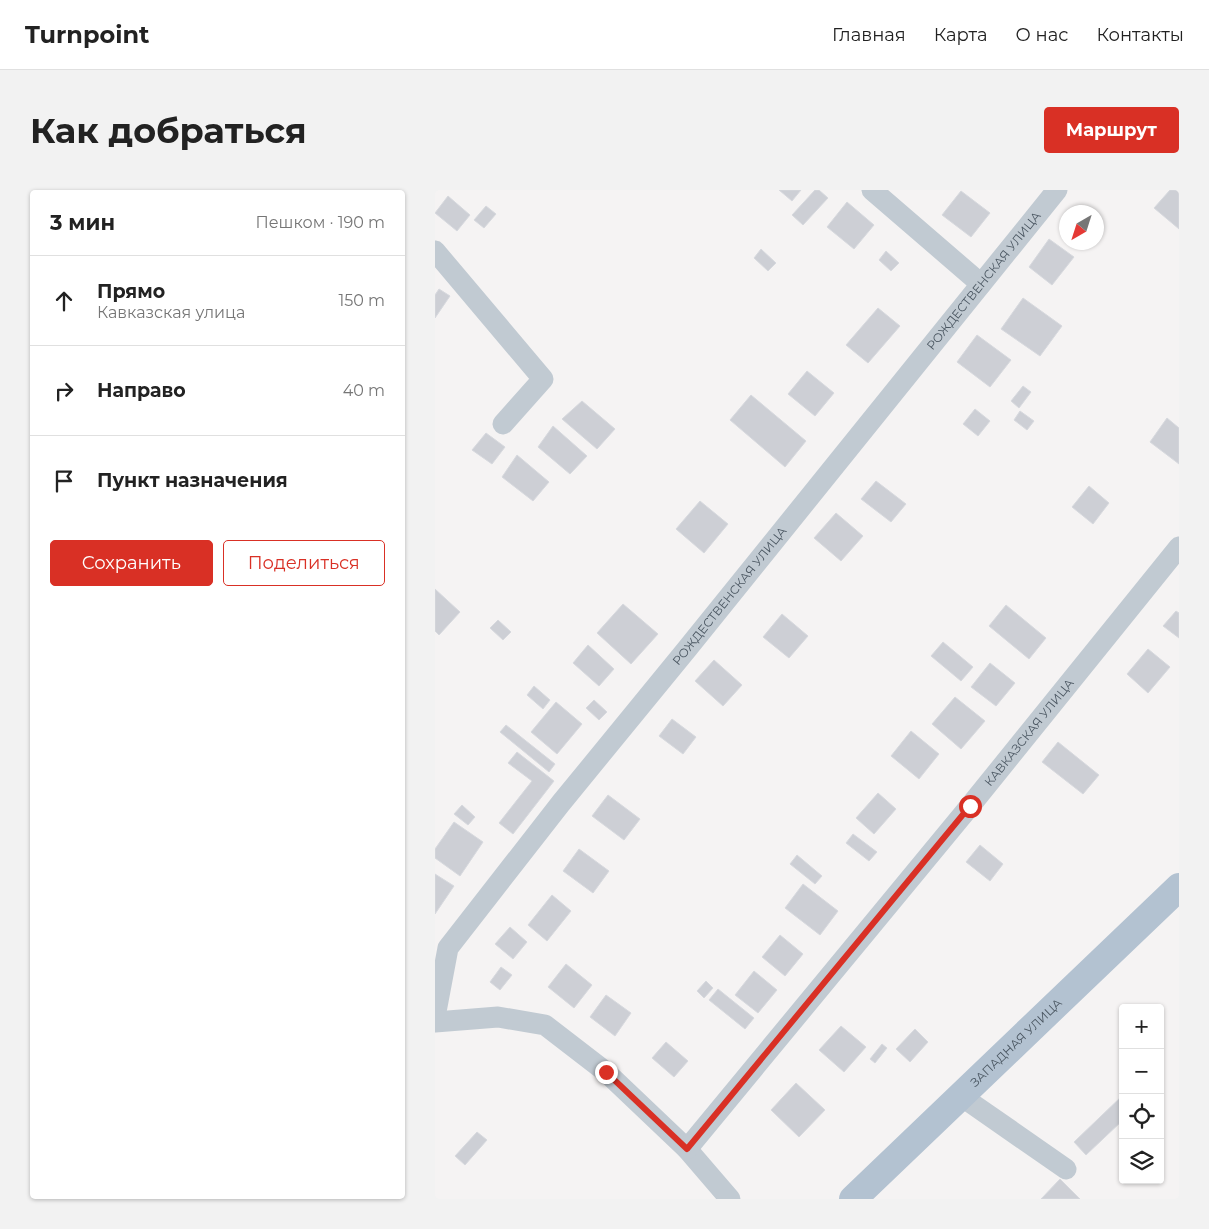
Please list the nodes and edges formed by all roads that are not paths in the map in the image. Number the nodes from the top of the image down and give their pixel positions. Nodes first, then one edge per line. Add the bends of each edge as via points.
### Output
1 (872, 190) edge
2 (1057, 190) edge
3 (435, 251) edge
4 (981, 284) junction
5 (503, 424) dead end
6 (1179, 547) edge
7 (1179, 887) edge
8 (435, 1016) edge
9 (435, 1022) edge
10 (961, 1096) junction
11 (687, 1149) junction
12 (1066, 1168) dead end
13 (730, 1199) edge
14 (853, 1199) edge

1 - 4 street
2 - 4 street, РОЖДЕСТВЕНСКАЯ УЛИЦА
3 - 5 street via 543,379
4 - 8 street, РОЖДЕСТВЕНСКАЯ УЛИЦА via 561,803 448,948
6 - 11 street, КАВКАЗСКАЯ УЛИЦА
7 - 10 main road, ЗАПАДНАЯ УЛИЦА
9 - 11 street via 498,1017 545,1026 606,1072
10 - 12 street
10 - 14 main road, ЗАПАДНАЯ УЛИЦА
11 - 13 street

